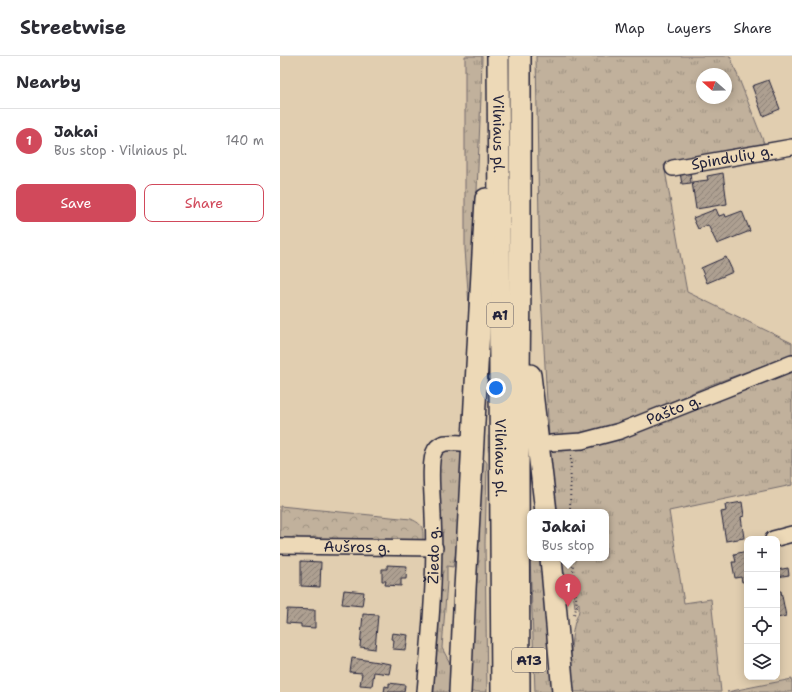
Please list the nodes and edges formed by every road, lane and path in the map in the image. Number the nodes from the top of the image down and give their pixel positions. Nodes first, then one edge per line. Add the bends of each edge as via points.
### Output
1 (520, 56) edge
2 (498, 66) edge
3 (792, 147) edge
4 (673, 168) dead end
5 (520, 283) junction
6 (792, 363) edge
7 (463, 443) tunnel mouth
8 (551, 443) dead end
9 (571, 443) junction
10 (518, 468) junction
11 (546, 509) edge
12 (570, 509) edge
13 (792, 534) edge
14 (780, 537) edge
15 (280, 546) edge
16 (435, 548) junction
17 (551, 561) edge
18 (572, 561) edge
19 (569, 618) dead end
20 (425, 692) edge
21 (460, 692) edge
22 (502, 692) edge
23 (519, 692) edge
24 (529, 692) edge
25 (563, 692) edge

1 - 5 highway, Vilniaus pl. / A1
2 - 21 highway via 488,171
2 - 22 highway, Vilniaus pl. / A1
3 - 4 street, Spindulių g.
5 - 10 highway, Vilniaus pl. / A1
5 - 11 highway
6 - 9 street, Pašto g. via 620,431
7 - 16 street, Žiedo g. via 443,443 434,451 432,457
8 - 9 street, Pašto g.
9 - 12 path
10 - 23 highway, Vilniaus pl. / A1
10 - 24 highway, A13 via 526,564
13 - 14 street
15 - 16 street, Aušros g.
16 - 20 street, Žiedo g.
17 - 25 highway
18 - 19 path via 577,606 574,617

